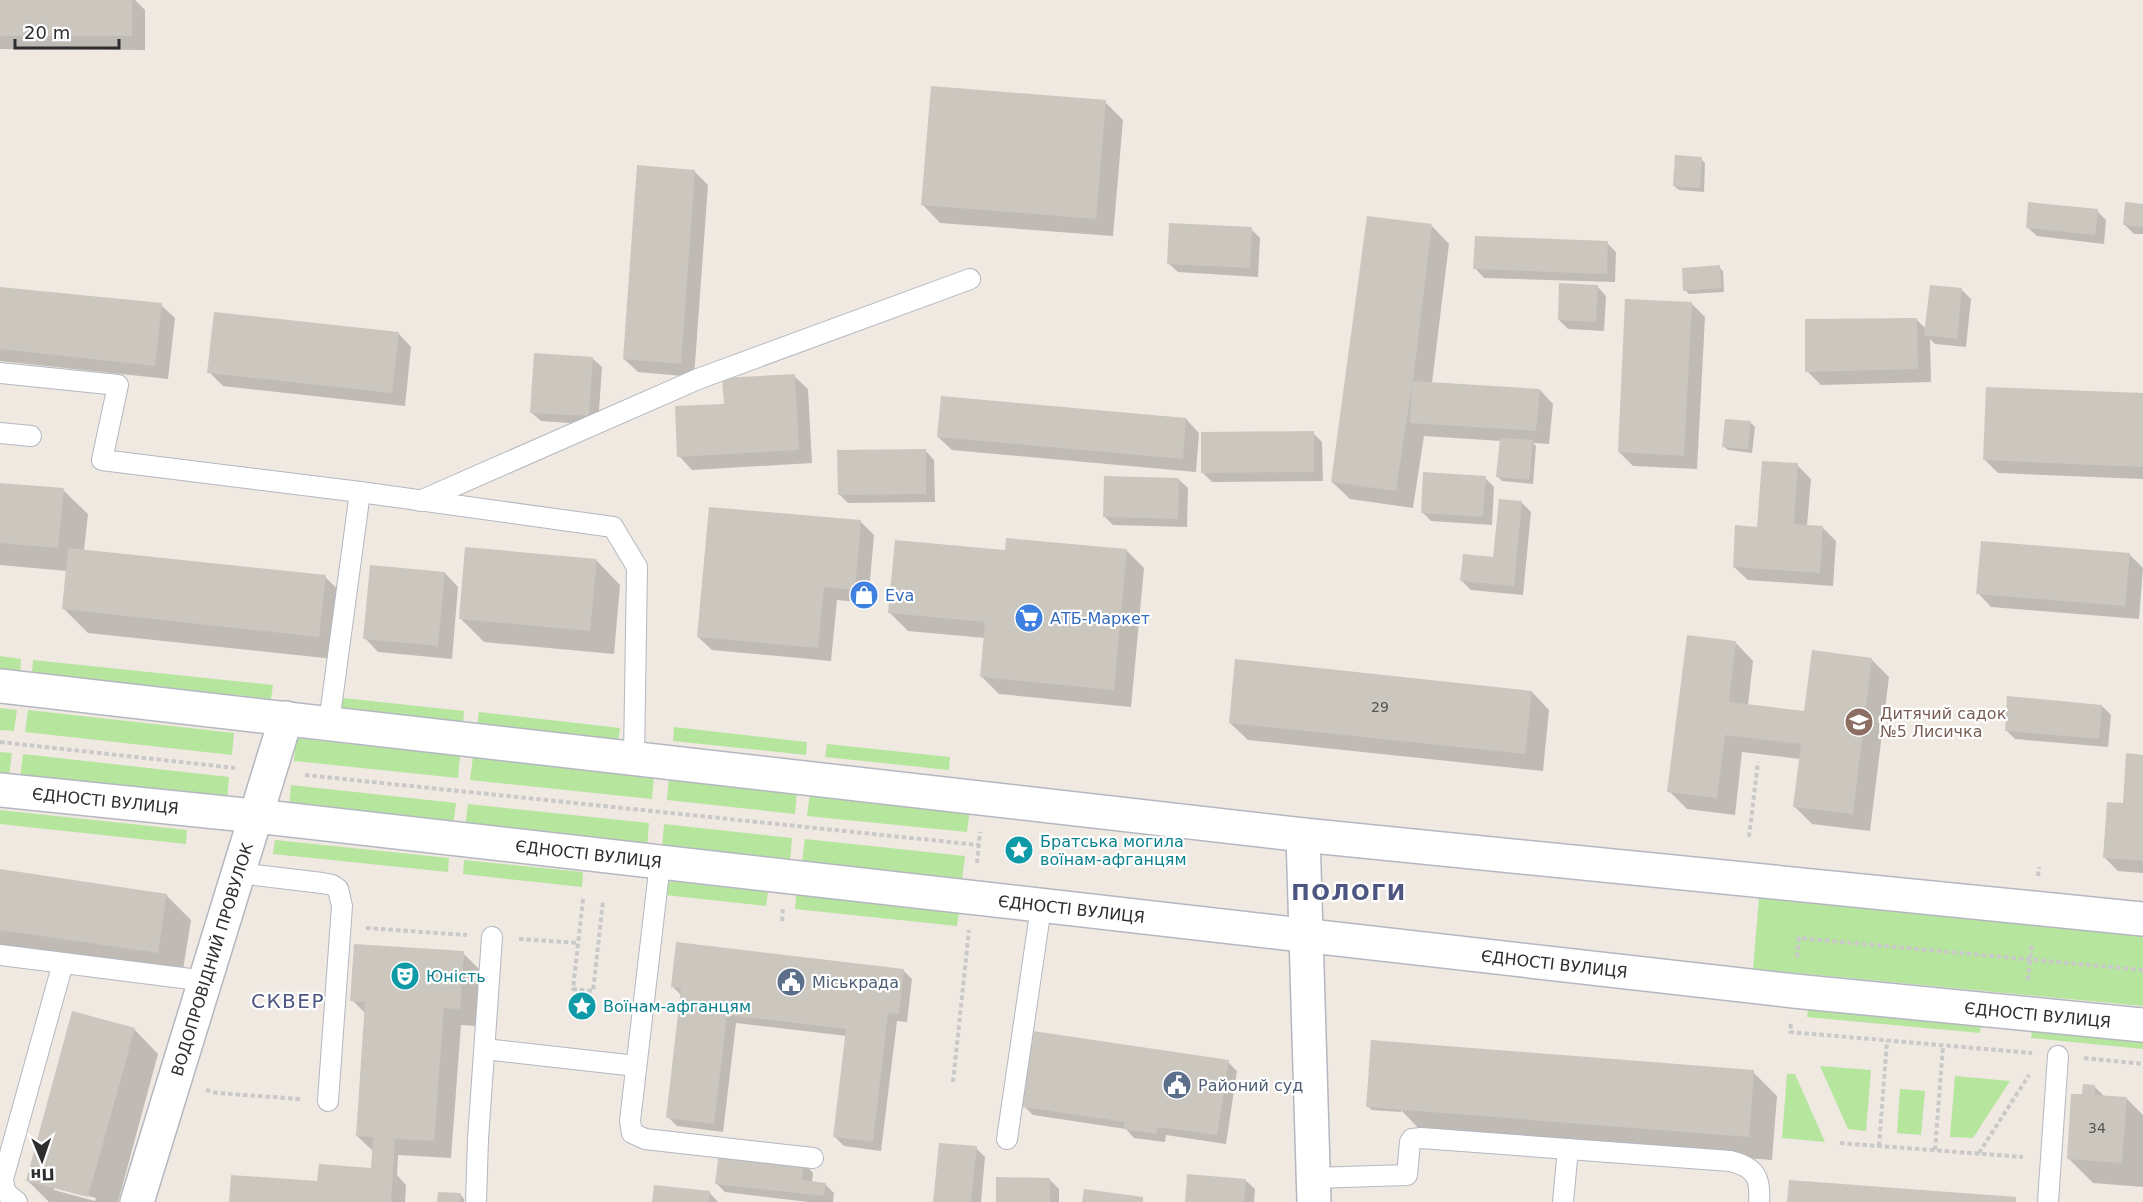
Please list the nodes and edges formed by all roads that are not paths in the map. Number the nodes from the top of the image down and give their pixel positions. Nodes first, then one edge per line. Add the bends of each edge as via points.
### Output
1 (970, 279) dead end
2 (0, 373) edge
3 (0, 433) edge
4 (32, 436) dead end
5 (360, 492) junction
6 (420, 501) junction
7 (0, 686) edge
8 (286, 718) junction
9 (329, 723) junction
10 (634, 758) junction
11 (0, 790) edge
12 (256, 816) junction
13 (1303, 835) junction
14 (660, 863) junction
15 (238, 873) junction
16 (1041, 907) junction
17 (2143, 919) edge
18 (492, 937) road end
19 (1306, 937) junction
20 (0, 956) edge
21 (63, 963) junction
22 (206, 981) junction
23 (2143, 1025) edge
24 (484, 1049) junction
25 (2058, 1056) dead end
26 (636, 1066) junction
27 (328, 1101) road end
28 (1007, 1139) dead end
29 (1568, 1149) junction
30 (813, 1158) dead end
31 (1314, 1190) edge
32 (16, 1202) edge
33 (138, 1202) edge
34 (476, 1202) edge
35 (1563, 1202) edge
36 (1759, 1202) edge
37 (2048, 1202) edge

1 - 6 lane via 698,379
2 - 5 lane via 118,385 102,460
3 - 4 lane
5 - 6 lane
5 - 9 lane
6 - 10 lane via 613,527 637,567
7 - 8 street
8 - 9 street
8 - 12 street, ВОДОПРОВІДНИЙ ПРОВУЛОК
9 - 10 street
10 - 13 street
11 - 12 street, ЄДНОСТІ ВУЛИЦЯ
12 - 14 street, ЄДНОСТІ ВУЛИЦЯ
12 - 15 street, ВОДОПРОВІДНИЙ ПРОВУЛОК
13 - 17 street
13 - 19 street
14 - 16 street, ЄДНОСТІ ВУЛИЦЯ
14 - 26 lane
15 - 22 street, ВОДОПРОВІДНИЙ ПРОВУЛОК
15 - 27 lane via 332,885 338,889 341,926
16 - 19 street, ЄДНОСТІ ВУЛИЦЯ
16 - 28 lane
18 - 24 lane
19 - 23 street, ЄДНОСТІ ВУЛИЦЯ via 1794,992
19 - 31 street
20 - 21 lane
21 - 22 lane
21 - 32 lane via 3,1179 5,1192
22 - 33 street, ВОДОПРОВІДНИЙ ПРОВУЛОК
24 - 26 lane
24 - 34 lane
25 - 37 lane
26 - 30 lane via 630,1121 632,1133 638,1137
29 - 31 lane via 1416,1138 1409,1147 1407,1175
29 - 35 lane
29 - 36 lane via 1744,1164 1755,1172

